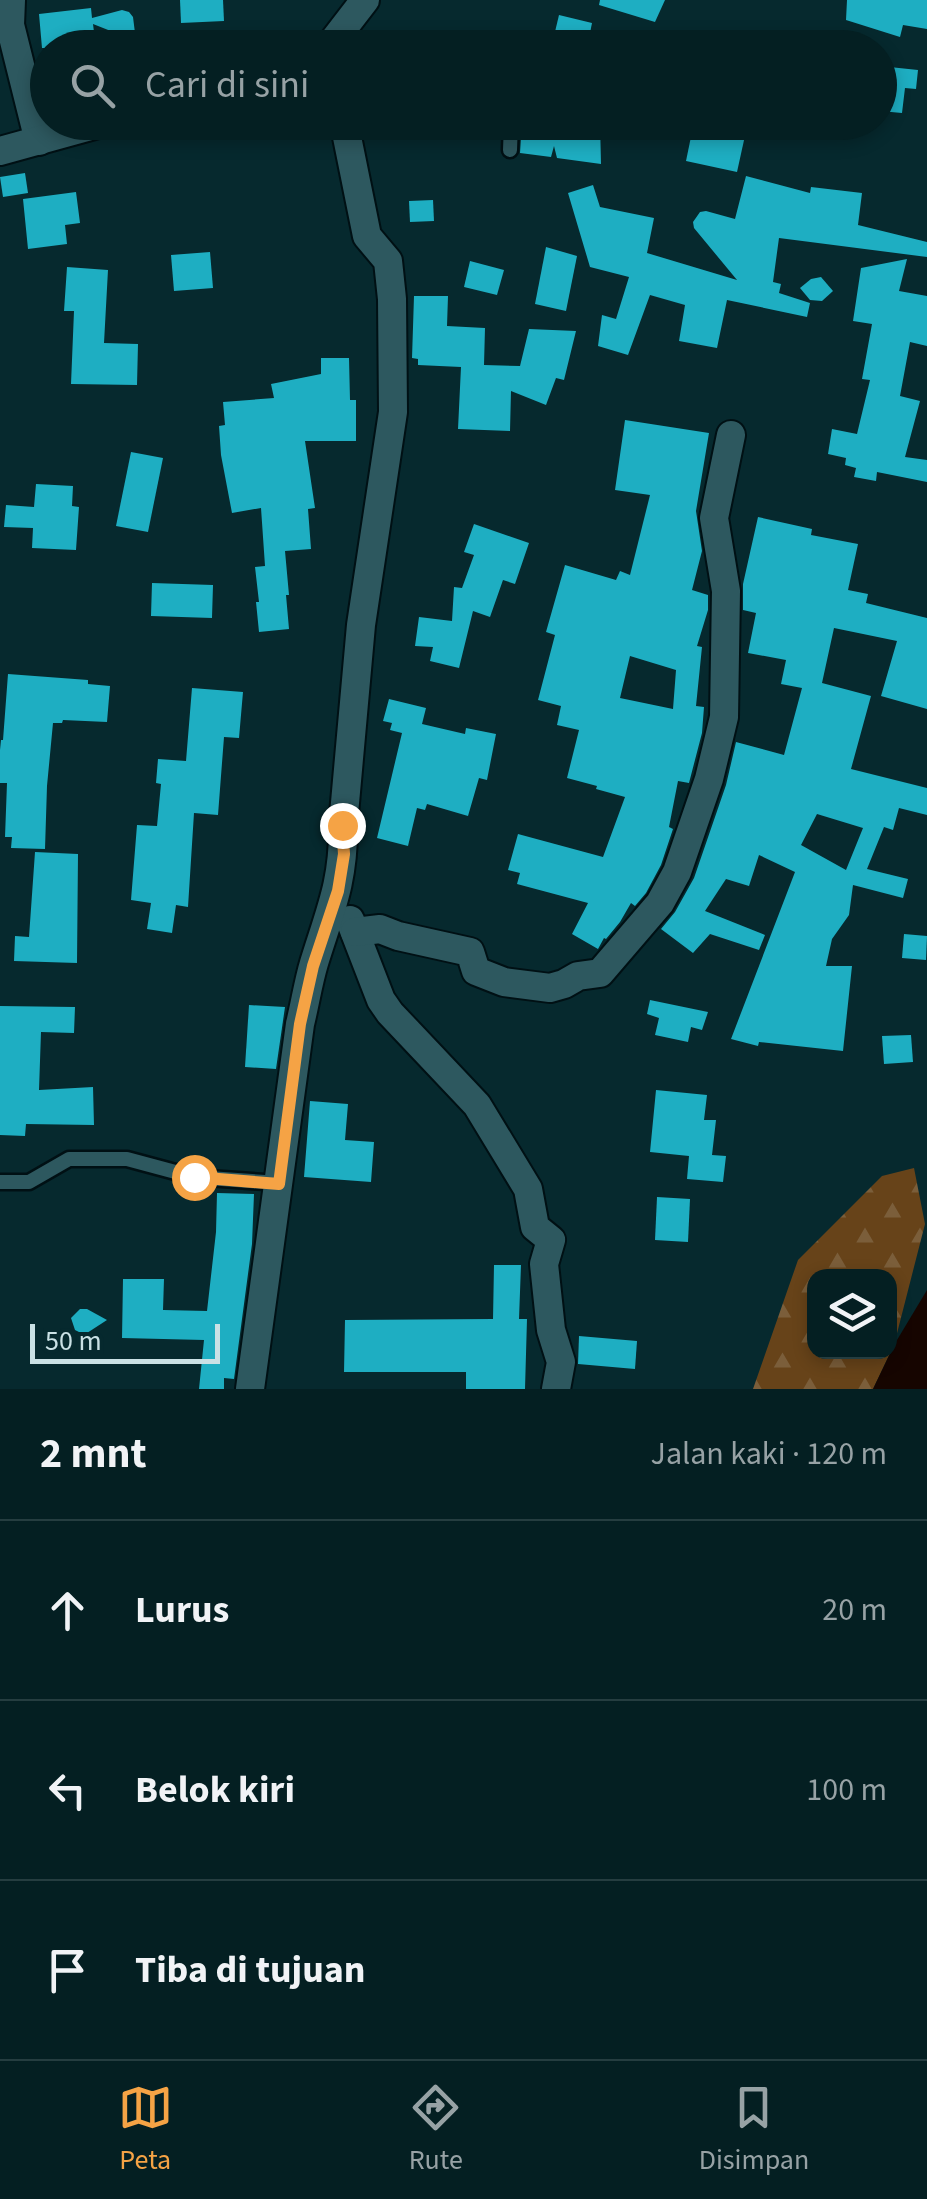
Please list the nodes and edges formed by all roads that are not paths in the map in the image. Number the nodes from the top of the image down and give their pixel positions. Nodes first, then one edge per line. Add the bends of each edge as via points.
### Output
1 (10, 0) edge
2 (365, 0) edge
3 (342, 30) edge
4 (30, 109) edge
5 (45, 140) edge
6 (348, 140) edge
7 (510, 140) edge
8 (38, 142) joint
9 (510, 150) dead end
10 (0, 151) edge
11 (732, 435) dead end
12 (338, 891) junction
13 (355, 932) junction
14 (0, 1182) edge
15 (279, 1184) junction
16 (250, 1389) edge
17 (556, 1389) edge

1 - 4 street
2 - 3 street
5 - 8 street
6 - 12 street via 368,236 388,261 393,412 361,624
7 - 9 lane
8 - 10 street
11 - 13 street via 714,518 726,590 724,717 683,856 660,903 600,973 550,988 476,971 470,952 380,929
12 - 13 street
12 - 15 street via 300,1024
13 - 17 street via 381,1000 477,1105 528,1188 536,1227 551,1240 544,1264 550,1330 561,1362
14 - 15 lane via 29,1182 70,1160 127,1159 194,1177
15 - 16 street

